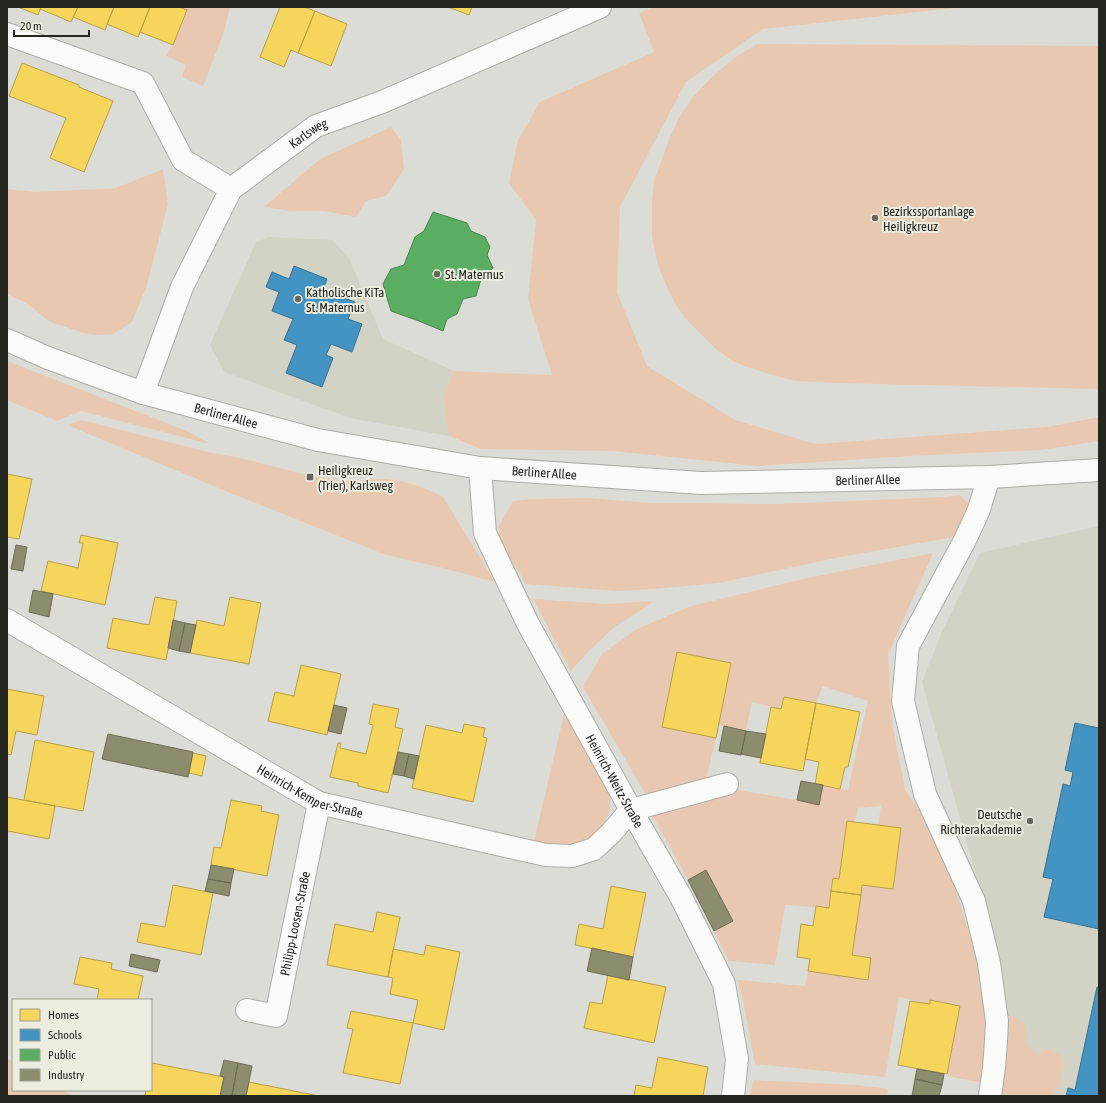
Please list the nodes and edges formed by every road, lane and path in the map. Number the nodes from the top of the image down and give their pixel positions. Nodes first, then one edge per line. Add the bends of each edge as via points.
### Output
1 (600, 7) edge
2 (7, 34) edge
3 (231, 190) junction
4 (7, 340) edge
5 (142, 393) junction
6 (480, 468) junction
7 (1099, 470) edge
8 (988, 477) junction
9 (7, 620) edge
10 (727, 784) dead end
11 (319, 803) junction
12 (631, 810) junction
13 (247, 1010) dead end
14 (733, 1096) edge
15 (990, 1096) edge

1 - 3 street, Karlsweg via 382,102 316,126
2 - 3 street via 143,83 183,160
3 - 5 street, Karlsweg via 182,287
4 - 5 street, Berliner Allee
5 - 6 street, Berliner Allee via 318,440
6 - 8 street, Berliner Allee via 701,483
6 - 12 street, Heinrich-Weitz-Straße via 485,533 528,624
7 - 8 street, Berliner Allee
8 - 15 street via 978,512 966,540 908,646 903,701 925,794 974,901 989,963 997,1021
9 - 11 street, Heinrich-Kemper-Straße
10 - 12 street
11 - 12 street, Heinrich-Kemper-Straße via 546,855 572,856 594,849
11 - 13 street, Philipp-Loosen-Straße via 276,1016
12 - 14 street, Heinrich-Weitz-Straße via 681,897 724,984 737,1059

